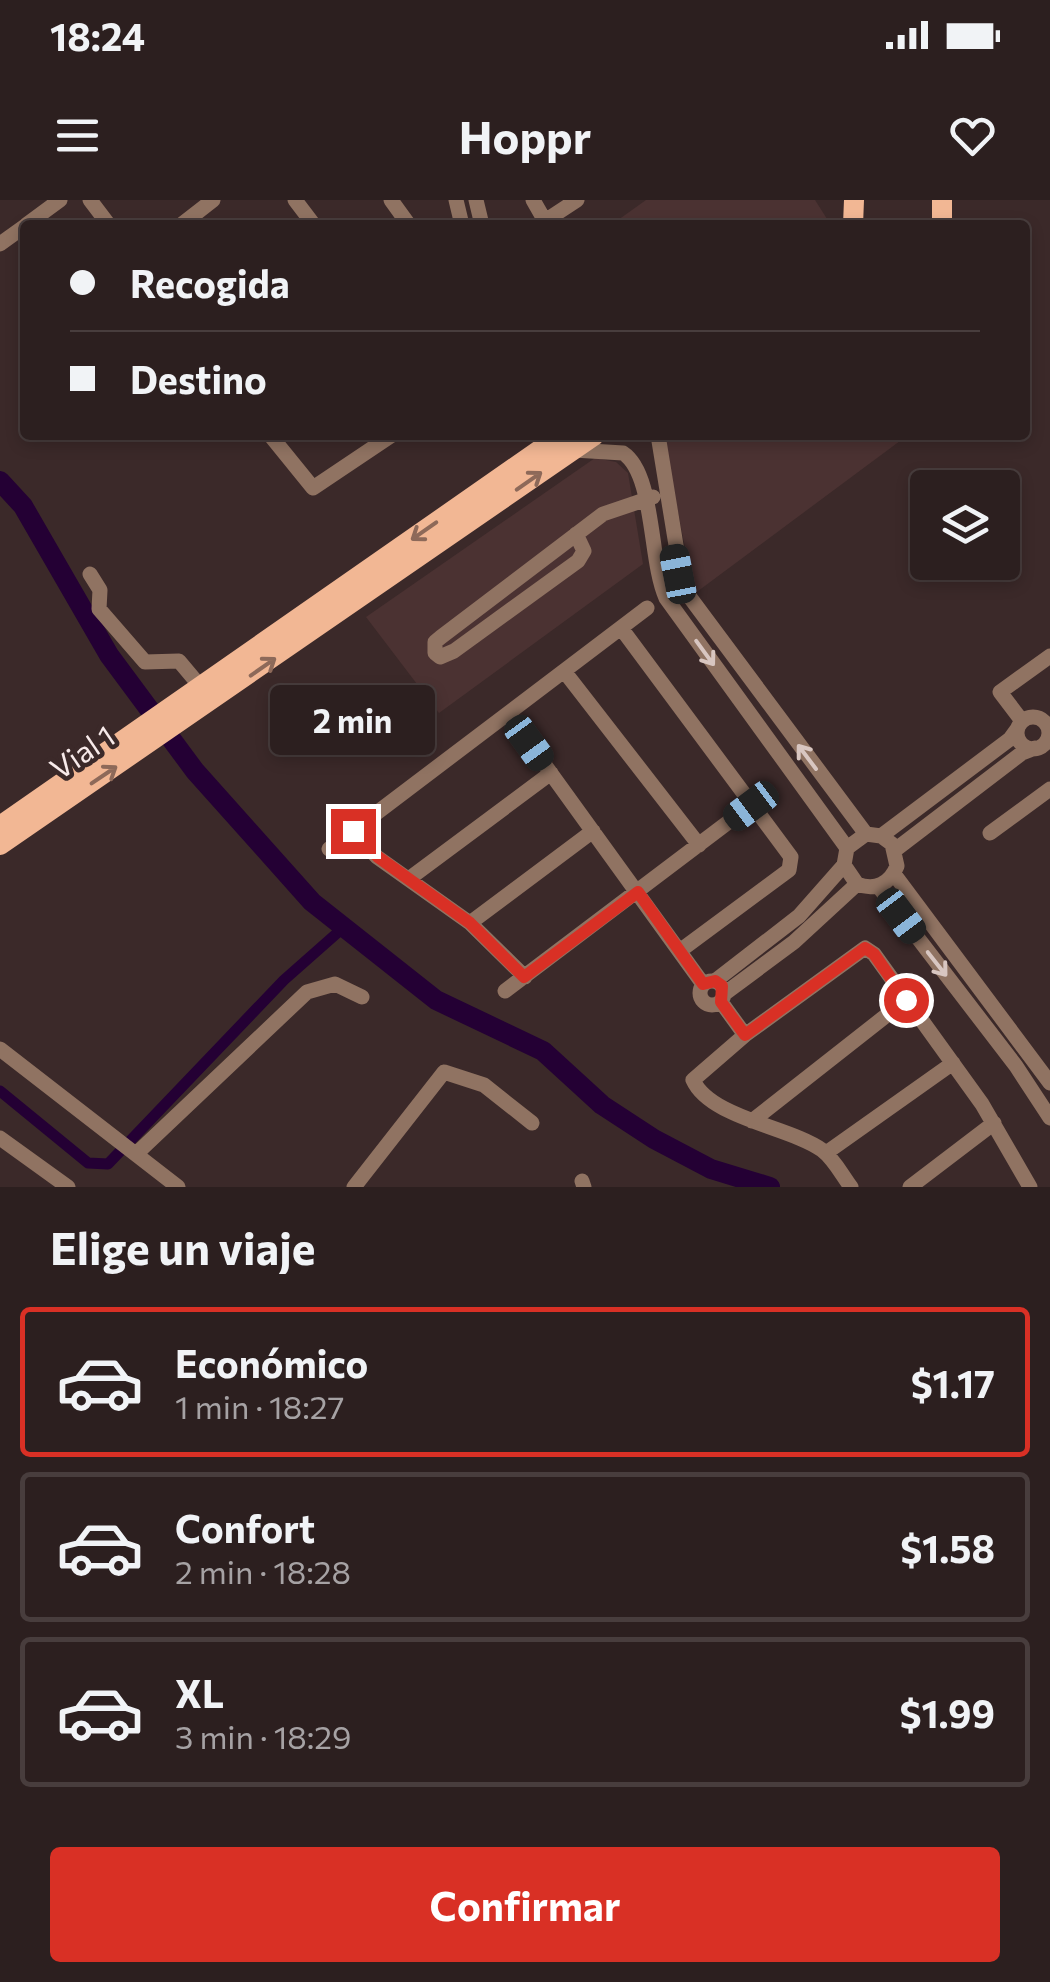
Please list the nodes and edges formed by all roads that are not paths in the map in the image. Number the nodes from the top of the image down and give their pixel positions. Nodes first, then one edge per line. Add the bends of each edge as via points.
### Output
1 (60, 200) edge
2 (90, 200) edge
3 (214, 200) edge
4 (577, 200) edge
5 (956, 200) edge
6 (943, 216) edge
7 (33, 220) edge
8 (105, 220) edge
9 (188, 220) edge
10 (547, 220) edge
11 (274, 440) edge
12 (361, 440) edge
13 (385, 440) edge
14 (537, 440) edge
15 (659, 440) edge
16 (568, 442) edge
17 (370, 451) junction
18 (507, 473) junction
19 (666, 493) junction
20 (646, 508) junction
21 (670, 523) junction
22 (576, 534) junction
23 (90, 574) dead end
24 (647, 608) dead end
25 (621, 628) junction
26 (1050, 656) edge
27 (564, 671) junction
28 (200, 686) junction
29 (178, 714) junction
30 (508, 714) junction
31 (1016, 729) junction
32 (144, 737) junction
33 (1037, 751) edge
34 (985, 758) junction
35 (551, 773) junction
36 (995, 773) junction
37 (950, 785) junction
38 (1050, 789) edge
39 (960, 800) junction
40 (751, 806) junction
41 (0, 826) edge
42 (353, 831) junction
43 (594, 831) junction
44 (990, 833) dead end
45 (873, 835) junction
46 (0, 845) edge
47 (699, 845) junction
48 (329, 848) dead end
49 (895, 850) junction
50 (846, 857) junction
51 (894, 874) junction
52 (410, 878) junction
53 (857, 884) junction
54 (878, 886) junction
55 (638, 892) junction
56 (470, 923) junction
57 (680, 950) junction
58 (757, 959) junction
59 (524, 977) junction
60 (716, 990) junction
61 (505, 991) dead end
62 (362, 997) dead end
63 (906, 1000) junction
64 (745, 1035) junction
65 (0, 1049) edge
66 (953, 1063) junction
67 (1050, 1083) edge
68 (1050, 1118) edge
69 (752, 1122) junction
70 (994, 1122) junction
71 (532, 1123) dead end
72 (0, 1138) edge
73 (826, 1153) junction
74 (136, 1154) junction
75 (68, 1187) edge
76 (178, 1187) edge
77 (354, 1187) edge
78 (851, 1187) edge
79 (910, 1187) edge
80 (1030, 1187) edge

1 - 7 street
2 - 8 street
3 - 9 street
4 - 10 street
5 - 6 main road
11 - 17 street via 312,488
12 - 17 street
13 - 17 street
14 - 18 street
15 - 19 street
16 - 18 main road
16 - 20 street via 631,458
29 -> 16 main road
18 -> 28 main road
19 - 20 street
19 - 21 street
20 - 21 street
20 - 22 street via 596,520
20 -> 50 street via 666,598
45 -> 21 street via 691,604 678,574
22 - 22 street via 435,642 435,653 454,651 578,561 584,551
23 - 28 street via 100,590 99,609 140,657 156,664 180,661
24 - 25 street
25 - 27 street
25 - 40 street
26 - 31 street via 1000,692
27 - 30 street
27 - 47 street
28 - 29 main road
29 - 32 main road
30 - 35 street
30 - 42 street
31 - 33 street via 1020,743
31 - 33 street via 1036,717 1044,723 1048,732
31 - 34 street
32 - 41 main road, Vial 1
46 -> 32 main road, Vial 1
33 - 36 street
34 - 36 street
34 - 37 street
35 - 43 street
35 - 52 street
36 - 39 street
37 - 39 street
37 - 45 street
38 - 44 street
39 - 49 street
40 - 47 street
40 - 57 street via 790,852 791,866
42 - 48 street
42 - 52 street
43 - 55 street
43 - 56 street
45 - 49 street
45 - 50 street
47 - 55 street
49 - 51 street
50 - 53 street
50 - 58 street via 815,902
51 - 54 street
51 - 67 street
52 - 56 street
53 - 54 street
53 - 58 street
54 -> 68 street
55 - 57 street
55 - 59 street
56 - 59 street
57 - 60 street
58 - 60 street
59 - 61 street
60 - 64 street
62 - 74 street via 335,984 306,992
63 - 64 street via 865,948
63 - 66 street
63 - 69 street
64 - 69 street via 692,1080
65 - 74 street
66 - 70 street
66 - 73 street
69 - 73 street
70 - 79 street
70 - 80 street
71 - 77 street via 484,1085 444,1072
72 - 75 street
73 - 78 street
74 - 76 street

